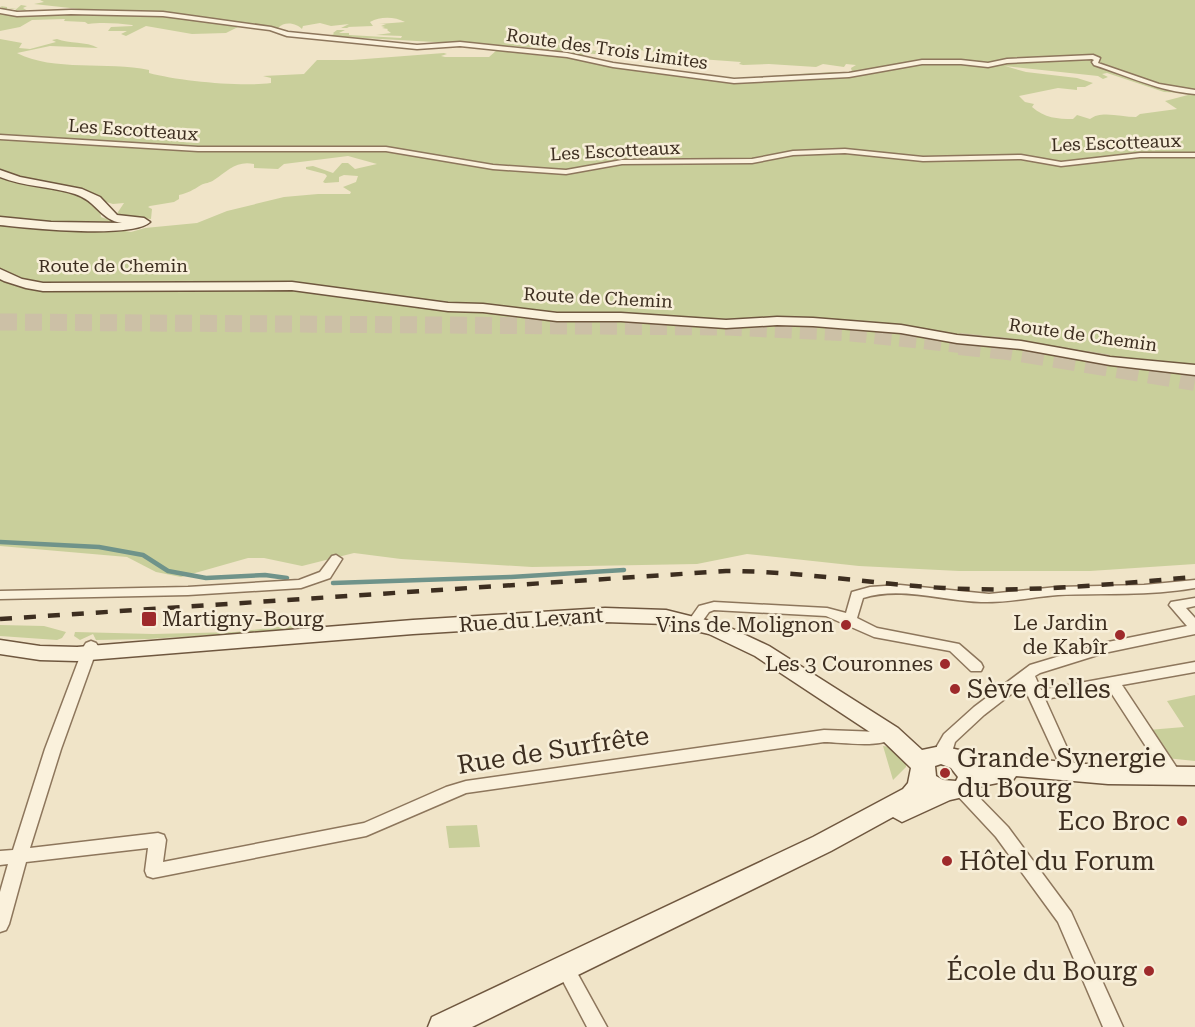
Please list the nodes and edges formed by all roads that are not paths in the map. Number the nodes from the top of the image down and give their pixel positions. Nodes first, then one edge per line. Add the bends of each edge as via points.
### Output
1 (0, 11) edge
2 (1195, 92) edge
3 (0, 137) edge
4 (1195, 155) edge
5 (0, 173) edge
6 (0, 221) edge
7 (0, 273) edge
8 (1195, 370) edge
9 (336, 559) dead end
10 (1195, 584) edge
11 (0, 595) edge
12 (1195, 602) edge
13 (848, 619) junction
14 (694, 623) junction
15 (1195, 628) edge
16 (7, 647) edge
17 (90, 650) junction
18 (976, 667) dead end
19 (1195, 667) edge
20 (1028, 676) junction
21 (1112, 682) junction
22 (1035, 696) junction
23 (891, 734) junction
24 (936, 761) junction
25 (1069, 770) junction
26 (1108, 775) junction
27 (1184, 775) edge
28 (959, 787) junction
29 (822, 844) junction
30 (18, 856) junction
31 (0, 858) edge
32 (0, 924) edge
33 (564, 966) junction
34 (442, 1027) edge
35 (597, 1027) edge
36 (1113, 1027) edge

1 - 2 street, Route des Trois Limites via 165,14 290,34 417,47 460,44 563,55 734,81 849,75 922,62 984,65 1093,57 1098,59 1096,64 1144,82
3 - 4 street, Les Escotteaux via 198,149 386,149 493,167 566,172 625,162 748,161 795,153 845,151 923,159 1021,157 1061,164 1135,156
5 - 6 street, Route de Chemin via 78,191 96,199 115,218 144,223 133,227 87,228
7 - 8 street, Route de Chemin via 40,288 288,285 557,317 726,324 798,321 886,327 1028,346 1110,362
9 - 11 street via 325,575 301,584
10 - 13 street via 982,598 884,590 857,595
12 - 15 street via 1176,605
13 - 14 street via 827,612 714,606 704,609
13 - 18 street via 874,632 954,647
14 - 17 street, Rue du Levant via 647,615 605,615
14 - 23 street, Rue du Levant via 762,651
15 - 20 street via 1103,648 1035,669
16 - 17 street, Rue du Levant via 52,654
17 - 30 street
19 - 21 street
20 - 22 street
20 - 24 street via 949,738
21 - 22 street
21 - 27 street
22 - 25 street
23 - 24 street, Rue du Levant
23 - 30 street, Rue de Surfrête via 881,738 824,736 476,785 452,791 366,829 153,871 158,840
24 - 25 street
24 - 28 street via 934,787
24 - 28 street via 967,768
24 - 29 street via 911,796
25 - 26 street
26 - 27 street
26 - 28 street via 1065,779 999,774
28 - 29 street
28 - 36 street via 1002,832 1065,917
29 - 33 street
30 - 31 street
30 - 32 street
33 - 34 street
33 - 35 street

